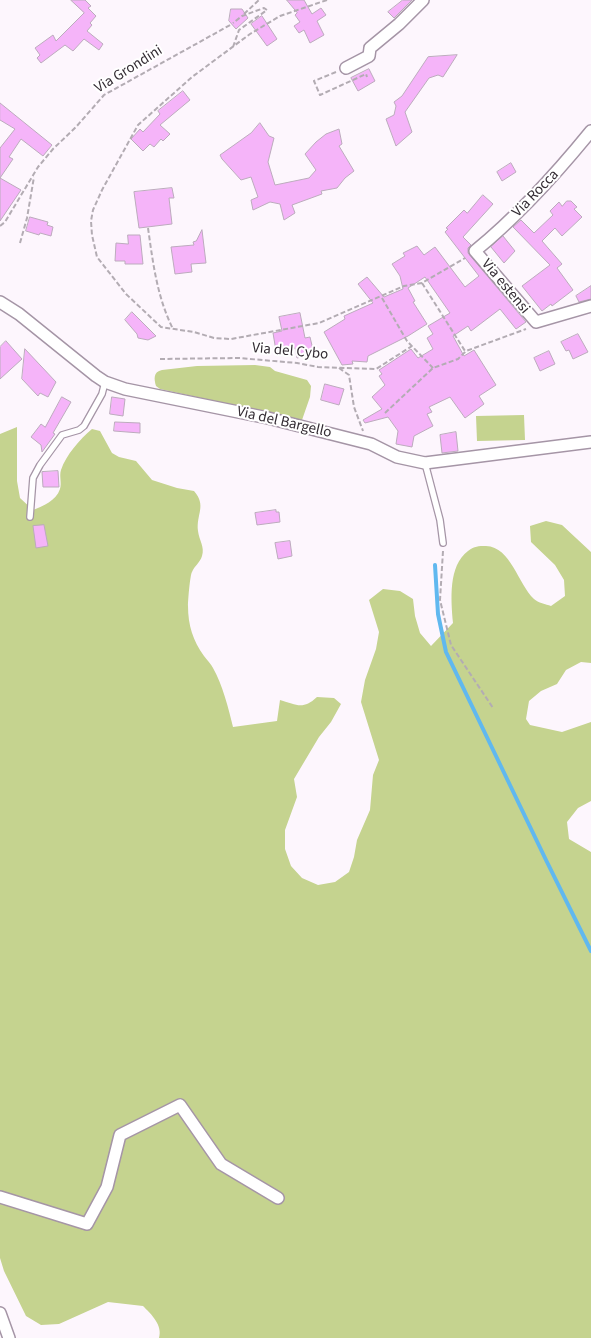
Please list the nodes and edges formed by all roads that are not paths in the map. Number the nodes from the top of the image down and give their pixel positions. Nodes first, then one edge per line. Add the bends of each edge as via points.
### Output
1 (423, 0) edge
2 (346, 68) road end
3 (591, 131) edge
4 (475, 251) joint
5 (0, 302) edge
6 (591, 306) edge
7 (105, 382) junction
8 (591, 442) edge
9 (426, 463) junction
10 (30, 517) dead end
11 (443, 543) road end
12 (0, 1197) edge
13 (278, 1198) dead end
14 (0, 1313) edge
15 (8, 1338) edge

1 - 2 street via 370,48 369,56
3 - 4 street, Via Rocca via 549,180
4 - 6 street, Via estensi via 536,322
5 - 7 street, Via del Bargello
7 - 9 street, Via del Bargello via 125,389 268,418 371,444 397,457
7 - 10 lane via 84,426 62,435 40,465 33,478
8 - 9 street, Via del Bargello
9 - 11 lane
12 - 13 street via 87,1224 107,1187 120,1134 180,1105 221,1164
14 - 15 street

